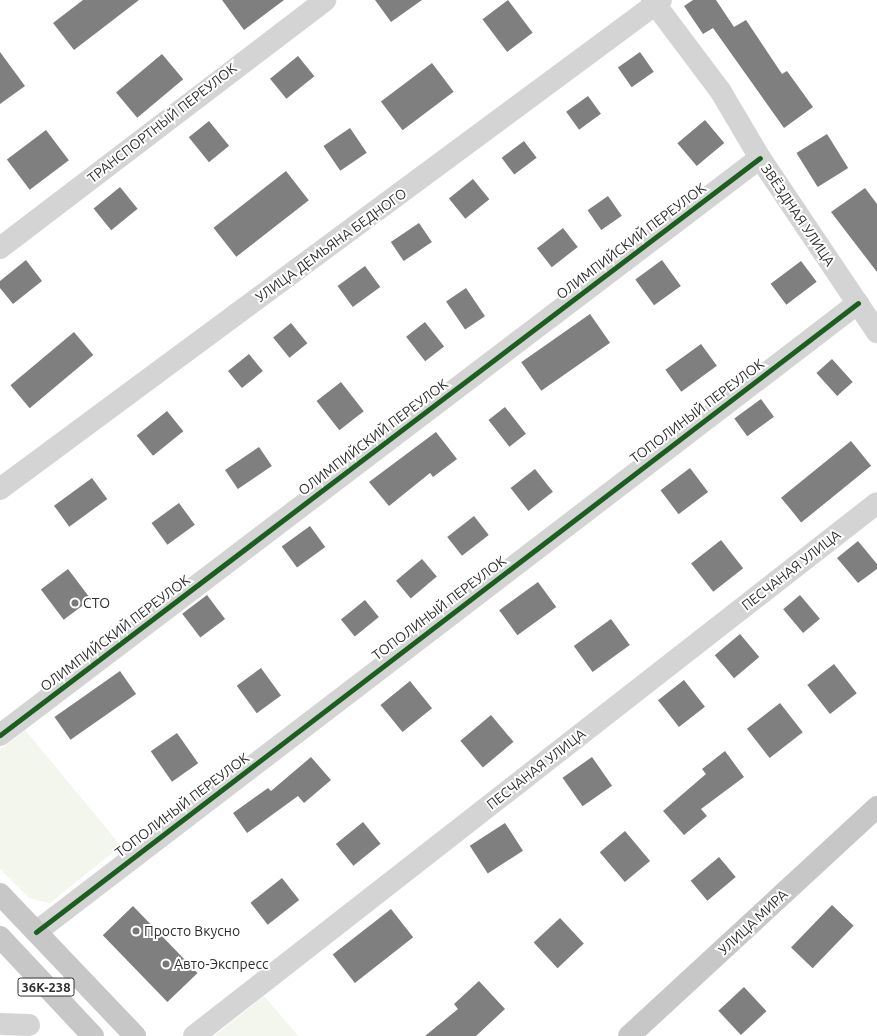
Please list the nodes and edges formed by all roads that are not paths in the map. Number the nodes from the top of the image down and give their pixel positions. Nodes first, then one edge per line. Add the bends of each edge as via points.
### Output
1 (325, 0) edge
2 (656, 1) edge
3 (760, 158) junction
4 (0, 248) edge
5 (858, 303) junction
6 (877, 332) edge
7 (0, 489) edge
8 (877, 503) edge
9 (0, 735) edge
10 (877, 807) edge
11 (0, 894) edge
12 (36, 932) junction
13 (0, 937) edge
14 (0, 1024) edge
15 (29, 1025) dead end
16 (93, 1036) edge
17 (135, 1036) edge
18 (194, 1036) edge
19 (629, 1036) edge

1 - 4 street, ТРАНСПОРТНЫЙ ПЕРЕУЛОК
2 - 3 street, ЗВЁЗДНАЯ УЛИЦА via 721,92
2 - 7 street, УЛИЦА ДЕМЬЯНА БЕДНОГО
3 - 5 street, ЗВЁЗДНАЯ УЛИЦА
3 - 9 street, ОЛИМПИЙСКИЙ ПЕРЕУЛОК
5 - 6 street, ЗВЁЗДНАЯ УЛИЦА
5 - 12 street, ТОПОЛИНЫЙ ПЕРЕУЛОК
8 - 18 street, ПЕСЧАНАЯ УЛИЦА
10 - 19 main road, УЛИЦА МИРА
11 - 12 main road
12 - 17 main road
13 - 16 main road, 36К-238
14 - 15 street

